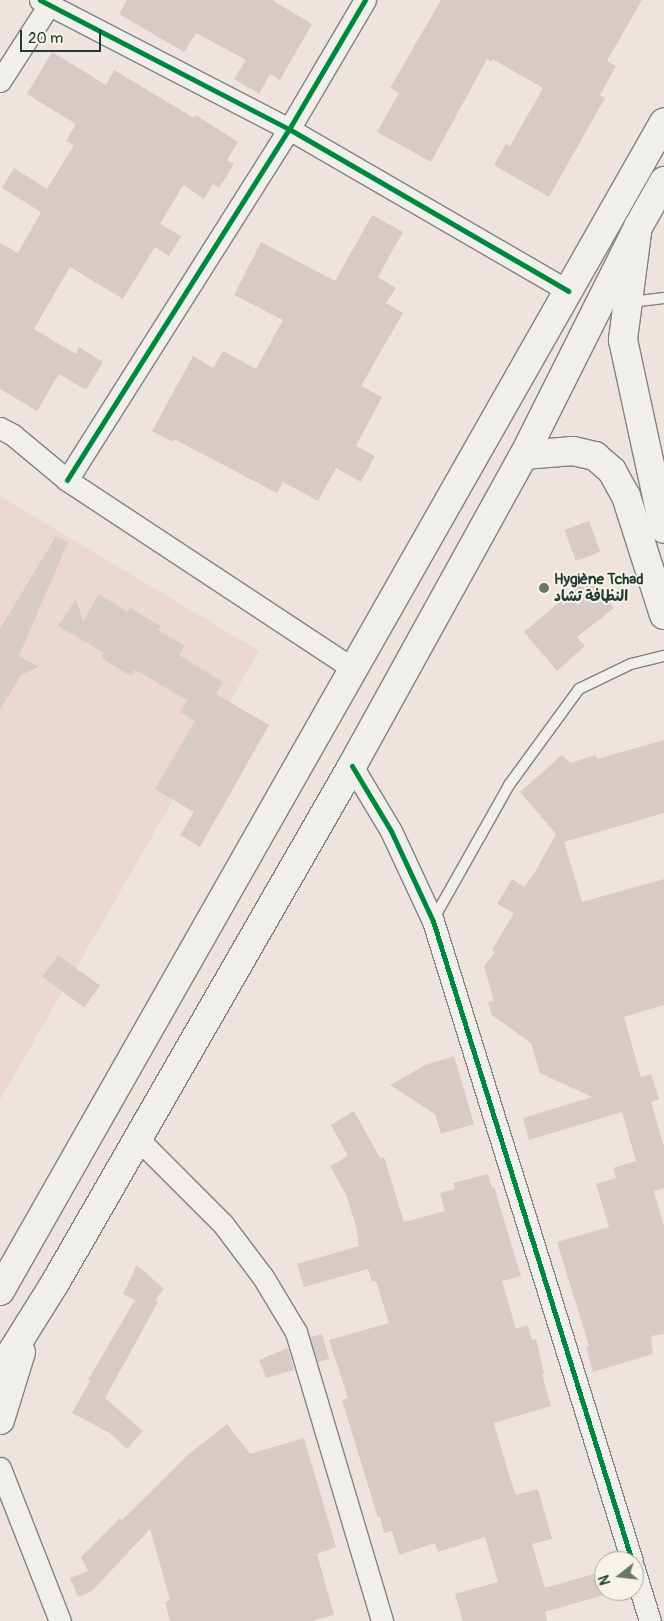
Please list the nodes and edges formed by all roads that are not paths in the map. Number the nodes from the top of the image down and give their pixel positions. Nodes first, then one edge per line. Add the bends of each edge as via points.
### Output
1 (364, 0) edge
2 (47, 2) edge
3 (0, 81) edge
4 (664, 122) edge
5 (289, 129) junction
6 (664, 181) edge
7 (638, 227) junction
8 (568, 292) junction
9 (664, 298) edge
10 (627, 303) junction
11 (0, 428) edge
12 (524, 455) junction
13 (67, 480) junction
14 (664, 529) edge
15 (664, 615) edge
16 (664, 656) edge
17 (354, 669) junction
18 (352, 766) junction
19 (433, 921) junction
20 (138, 1139) junction
21 (0, 1291) edge
22 (30, 1326) junction
23 (0, 1371) edge
24 (0, 1420) edge
25 (0, 1468) edge
26 (629, 1551) edge
27 (644, 1601) edge
28 (60, 1621) edge
29 (382, 1621) edge
30 (650, 1621) edge

1 - 5 street
2 - 3 street
2 - 5 street
4 - 8 main road
5 - 8 street
5 - 13 street
6 - 7 main road
7 - 10 main road
7 - 12 main road
8 - 17 main road
9 - 10 lane
10 - 14 main road via 623,340
11 - 13 street
12 - 15 main road via 573,451 595,456 612,471 626,496
12 - 18 main road
13 - 17 street
16 - 19 lane via 631,664 579,689 508,785
17 - 21 main road
18 - 19 street via 391,831
18 - 20 main road
19 - 26 street
20 - 22 main road
20 - 29 street via 222,1224 263,1277 296,1332
22 - 23 main road
22 - 24 main road
25 - 28 street
27 - 30 street

